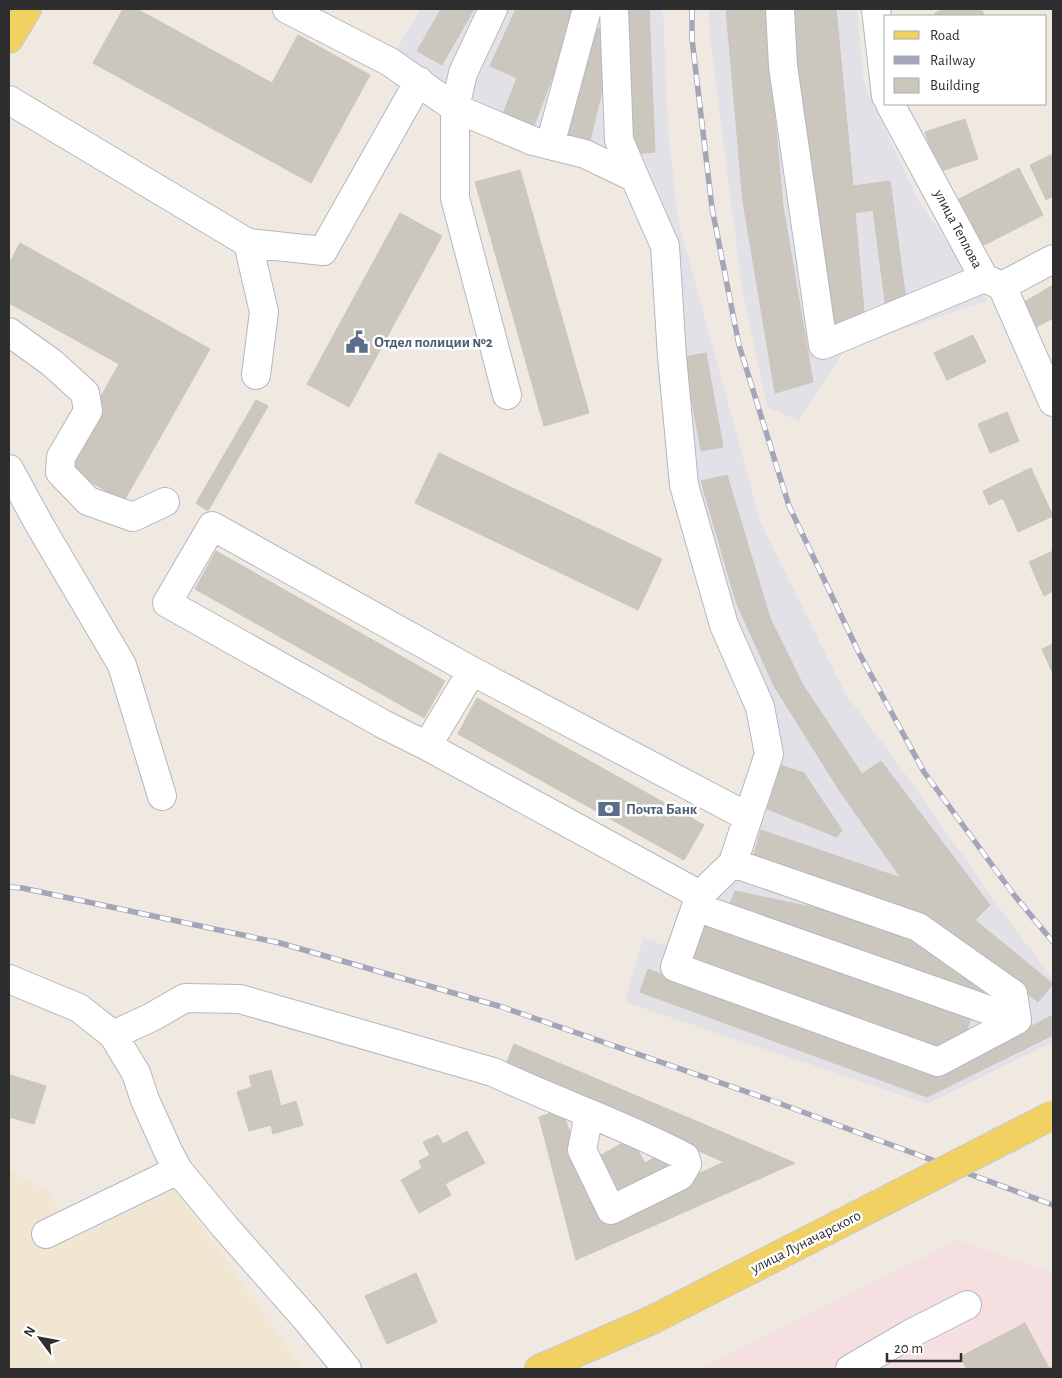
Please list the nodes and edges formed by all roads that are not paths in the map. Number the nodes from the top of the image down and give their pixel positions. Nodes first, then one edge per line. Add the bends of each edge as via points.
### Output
1 (27, 9) edge
2 (494, 9) edge
3 (586, 9) edge
4 (614, 9) edge
5 (780, 9) edge
6 (876, 9) edge
7 (305, 13) edge
8 (9, 39) edge
9 (884, 79) edge
10 (419, 81) junction
11 (9, 100) edge
12 (891, 105) edge
13 (455, 108) junction
14 (550, 145) junction
15 (635, 178) junction
16 (248, 243) junction
17 (1053, 259) edge
18 (993, 282) junction
19 (9, 332) edge
20 (256, 375) dead end
21 (507, 395) dead end
22 (1053, 402) edge
23 (9, 468) edge
24 (165, 502) dead end
25 (472, 671) junction
26 (427, 746) junction
27 (162, 796) dead end
28 (748, 817) junction
29 (733, 863) junction
30 (698, 901) junction
31 (9, 979) edge
32 (1017, 1020) junction
33 (113, 1035) junction
34 (590, 1114) dead end
35 (1053, 1116) edge
36 (178, 1170) junction
37 (46, 1234) dead end
38 (967, 1305) dead end
39 (548, 1367) edge
40 (347, 1369) edge
41 (850, 1369) edge

1 - 8 main road
2 - 13 street via 463,73
3 - 14 street
4 - 15 street via 619,140
5 - 18 street via 783,66 823,344
6 - 9 street
7 - 10 street
10 - 13 street
10 - 16 street via 323,250
11 - 16 street
12 - 18 street, улица Теплова
13 - 14 street via 532,141
13 - 21 street via 454,198
14 - 15 street via 585,154
15 - 28 street via 665,246 684,485 724,625 760,707 769,754
16 - 20 street via 264,312
17 - 18 street
18 - 22 street, улица Теплова
19 - 24 street via 52,362 85,393 88,411 61,457 60,472 88,500 132,517
23 - 27 street via 122,665
25 - 26 street
25 - 26 street via 212,526 168,603
25 - 28 street
26 - 30 street
28 - 29 street
29 - 30 street
29 - 32 street via 918,927 1013,994
30 - 32 street
30 - 32 street via 675,967 938,1062
31 - 33 street via 79,1008
33 - 34 street via 184,998 240,999 493,1072
33 - 36 street via 136,1074
35 - 39 main road, улица Луначарского, bridge via 652,1320
36 - 37 street
36 - 40 street
38 - 41 street

